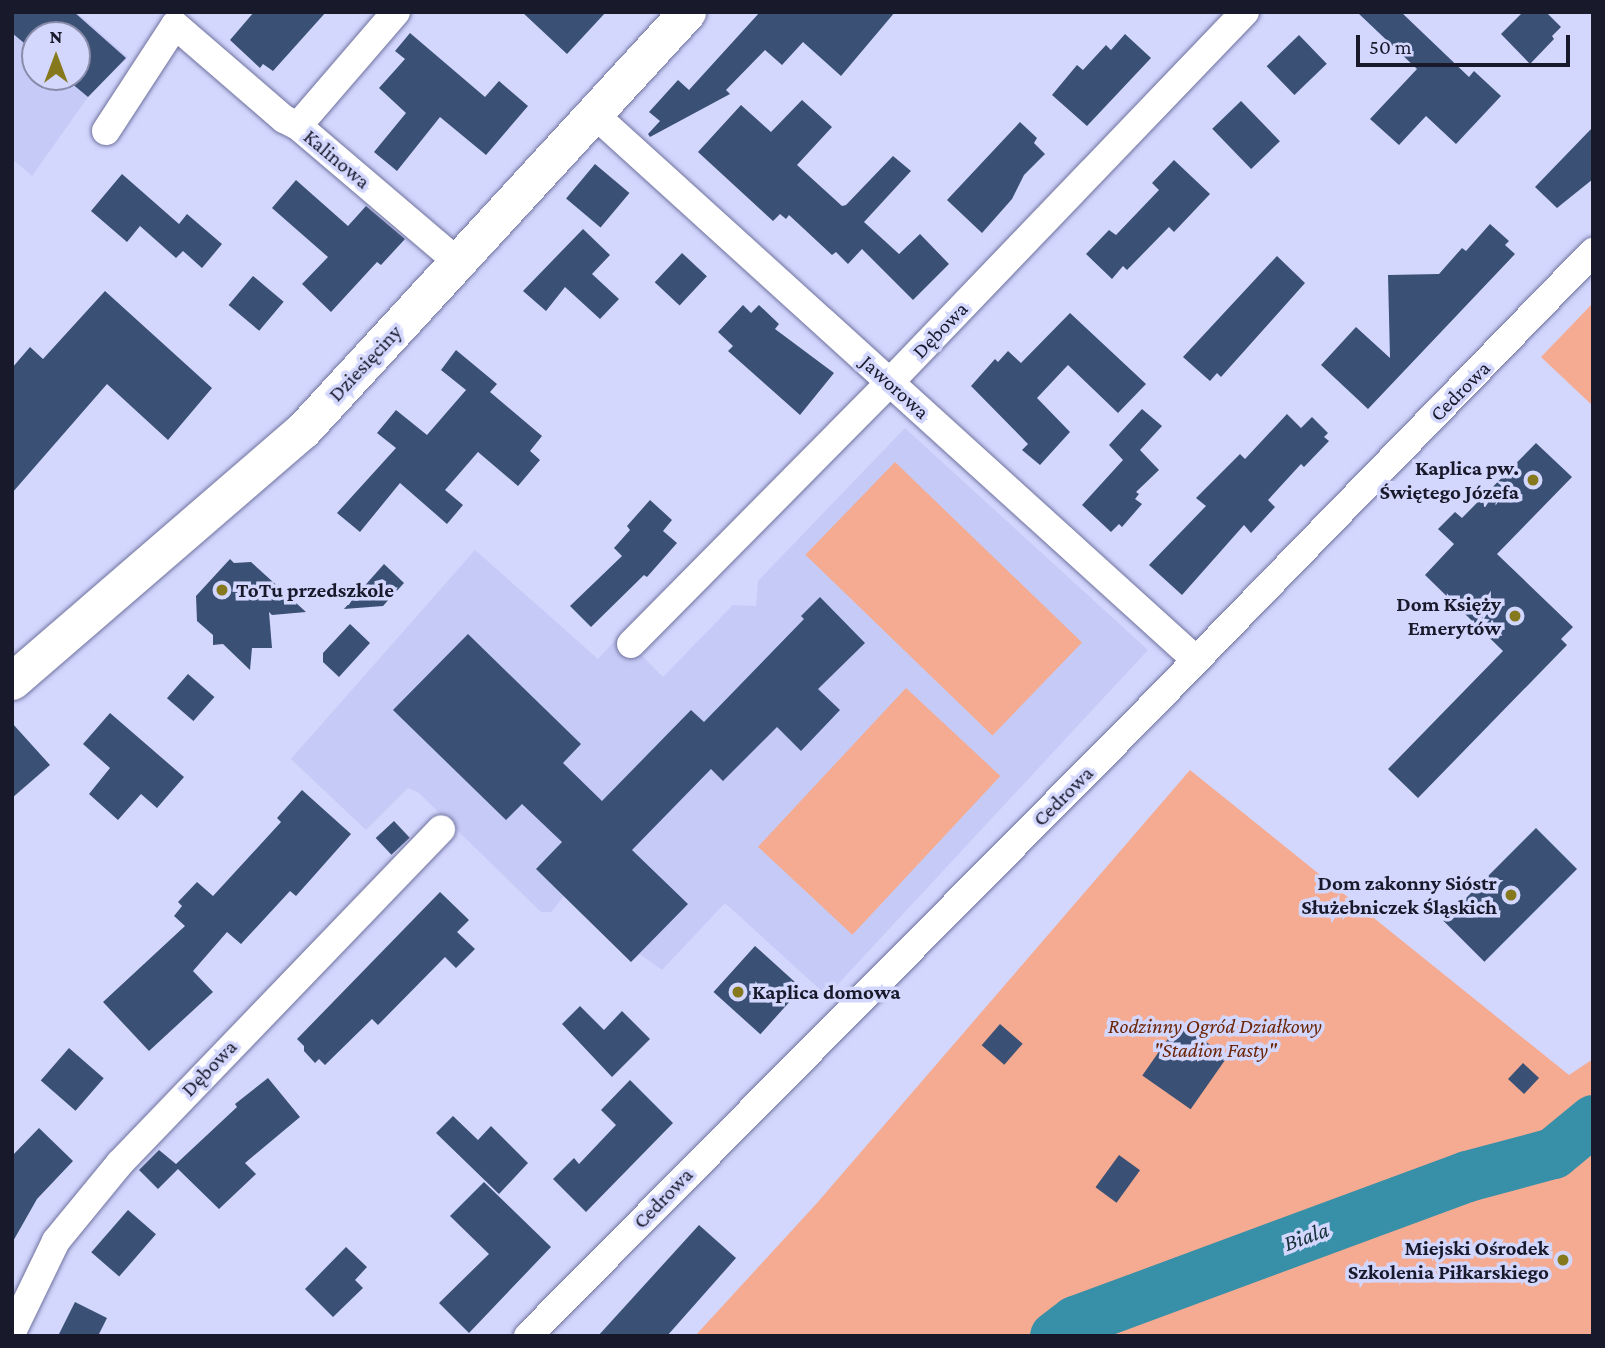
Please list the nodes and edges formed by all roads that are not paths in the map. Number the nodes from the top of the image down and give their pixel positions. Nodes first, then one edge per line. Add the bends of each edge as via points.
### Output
1 (396, 12) edge
2 (687, 12) edge
3 (1245, 12) edge
4 (180, 18) edge
5 (594, 114) junction
6 (298, 126) junction
7 (106, 131) dead end
8 (1593, 252) edge
9 (458, 262) junction
10 (890, 382) junction
11 (631, 643) dead end
12 (1196, 660) junction
13 (12, 681) edge
14 (441, 830) dead end
15 (12, 1332) edge
16 (528, 1336) edge

1 - 6 street, Kalinowa
2 - 5 street, Dziesięciny
3 - 10 street, Dębowa
4 - 6 street via 284,119
4 - 7 street
5 - 9 street, Dziesięciny
5 - 10 street, Jaworowa
6 - 9 street, Kalinowa
8 - 12 street, Cedrowa
9 - 13 street, Dziesięciny via 303,430
10 - 11 street, Dębowa
10 - 12 street, Jaworowa
12 - 16 street, Cedrowa
14 - 15 street, Dębowa via 120,1163 56,1241

